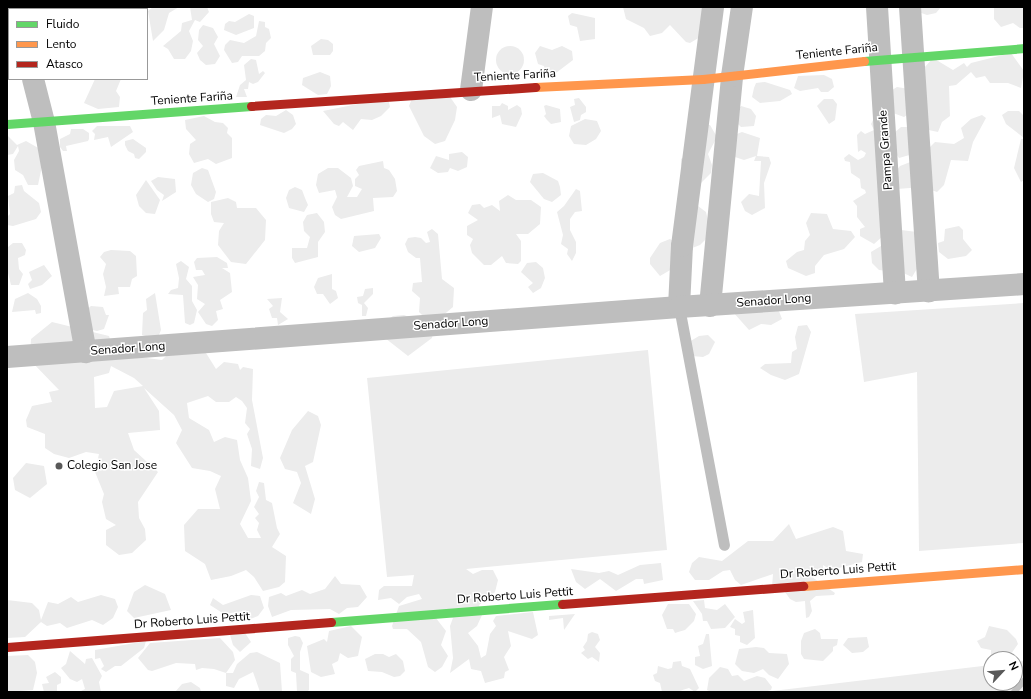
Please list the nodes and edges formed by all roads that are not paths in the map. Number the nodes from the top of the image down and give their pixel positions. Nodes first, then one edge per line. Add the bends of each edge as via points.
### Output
1 (482, 7) edge
2 (713, 7) edge
3 (742, 7) edge
4 (877, 7) edge
5 (910, 7) edge
6 (1024, 48) edge
7 (914, 57) junction
8 (881, 59) junction
9 (732, 76) junction
10 (703, 79) junction
11 (34, 80) edge
12 (471, 90) junction
13 (44, 122) junction
14 (7, 124) edge
15 (1024, 284) edge
16 (929, 291) junction
17 (895, 293) junction
18 (710, 306) junction
19 (679, 307) junction
20 (86, 352) junction
21 (7, 357) edge
22 (724, 545) dead end
23 (1024, 569) edge
24 (7, 647) edge

1 - 12 street
2 - 10 street
3 - 9 street
4 - 8 street, Pampa Grande
5 - 7 street
6 - 7 street, Teniente Fariña
7 - 8 street, Teniente Fariña
7 - 16 street
8 - 9 street, Teniente Fariña
8 - 17 street, Pampa Grande
9 - 10 street, Teniente Fariña
9 - 18 street
10 - 12 street, Teniente Fariña
10 - 19 street via 682,246
11 - 13 street
12 - 13 street, Teniente Fariña
13 - 14 street, Teniente Fariña
13 - 20 street
15 - 16 street
16 - 17 street, Senador Long
17 - 18 street, Senador Long
18 - 19 street, Senador Long
19 - 20 street, Senador Long
19 - 22 lane
20 - 21 street, Senador Long
23 - 24 street, Dr Roberto Luis Pettit

